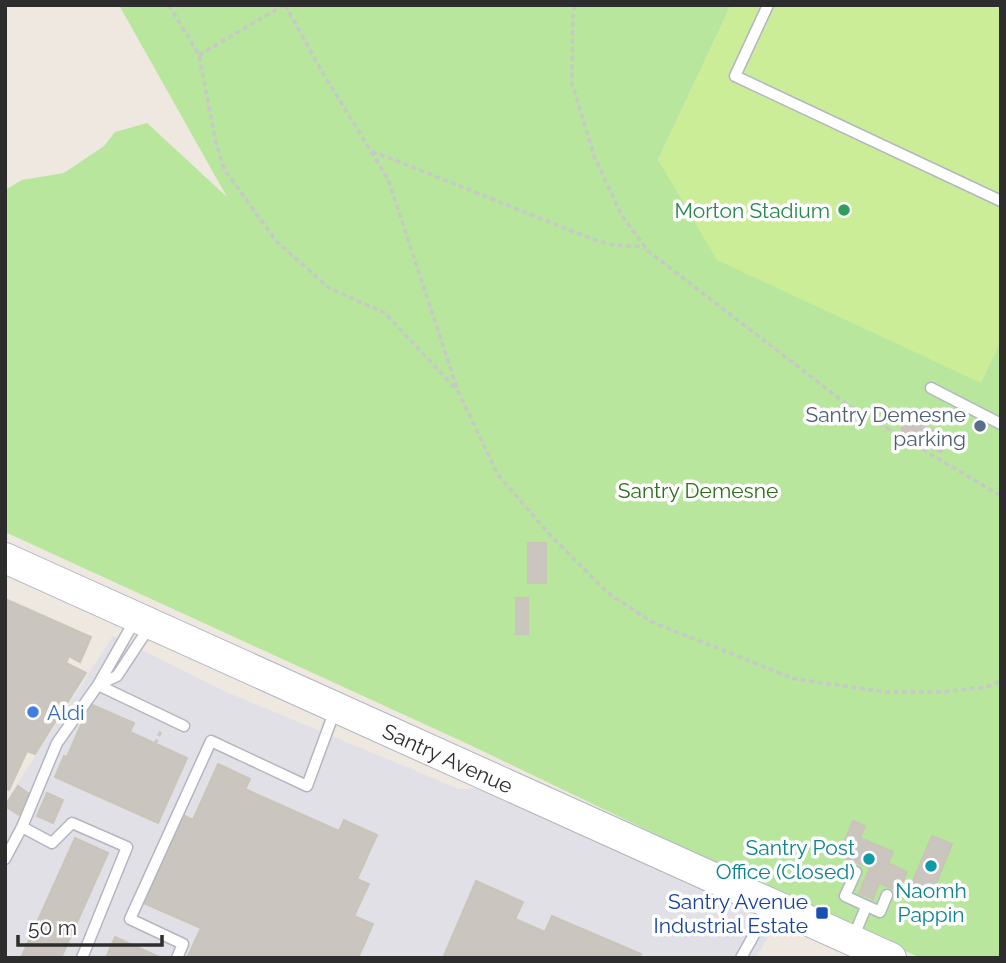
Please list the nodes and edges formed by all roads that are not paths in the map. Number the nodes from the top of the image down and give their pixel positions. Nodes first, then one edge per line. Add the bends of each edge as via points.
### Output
1 (768, 5) edge
2 (1001, 201) edge
3 (931, 388) dead end
4 (1001, 424) edge
5 (5, 558) edge
6 (144, 620) junction
7 (98, 685) junction
8 (335, 707) junction
9 (184, 726) dead end
10 (22, 827) junction
11 (5, 859) edge
12 (856, 872) dead end
13 (887, 895) dead end
14 (771, 904) junction
15 (866, 907) junction
16 (871, 951) edge
17 (82, 958) edge
18 (177, 958) edge
19 (741, 958) edge

1 - 2 lane via 735,76
3 - 4 lane
5 - 6 main road, Santry Avenue
6 - 7 lane
6 - 8 main road, Santry Avenue
7 - 9 lane
7 - 10 lane via 57,743
8 - 14 main road, Santry Avenue
8 - 18 lane via 307,786 211,741 130,919 183,944
10 - 11 lane
10 - 17 lane via 52,843 72,823 127,847
12 - 15 lane via 845,896
13 - 15 lane via 880,912
14 - 16 main road, Santry Avenue
14 - 19 lane
15 - 16 lane

